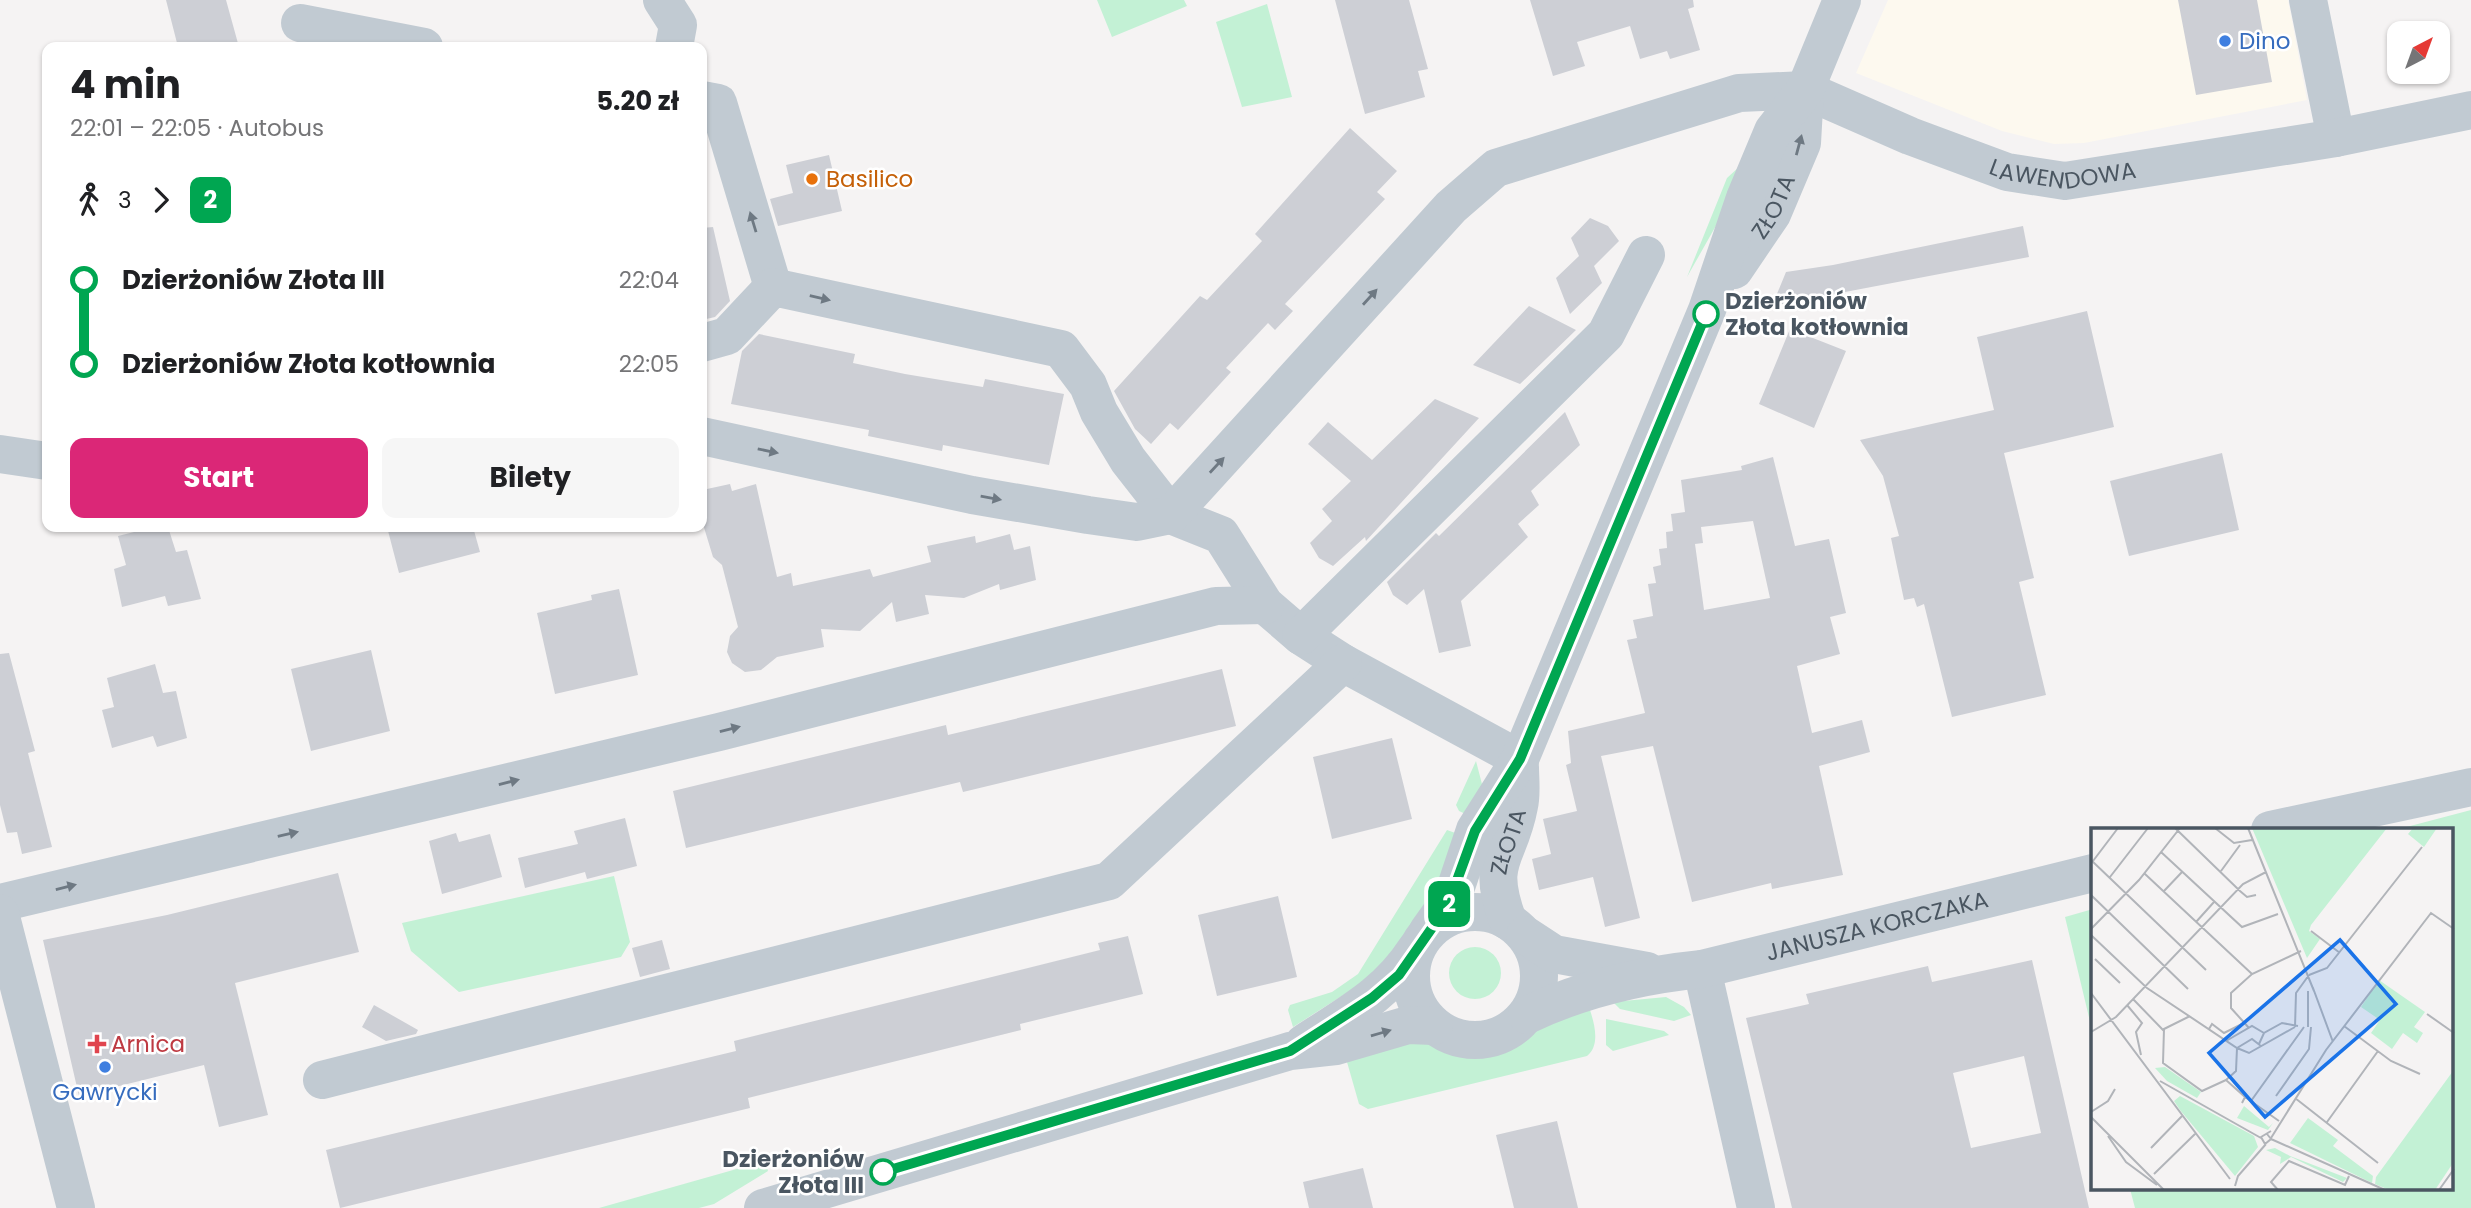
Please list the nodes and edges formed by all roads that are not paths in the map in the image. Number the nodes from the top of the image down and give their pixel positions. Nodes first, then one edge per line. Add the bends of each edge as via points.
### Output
1 (662, 0) edge
2 (1842, 0) edge
3 (2308, 0) edge
4 (300, 23) edge
5 (398, 42) edge
6 (675, 42) edge
7 (1805, 90) junction
8 (707, 101) edge
9 (2471, 110) edge
10 (2336, 138) junction
11 (1646, 255) dead end
12 (772, 287) junction
13 (707, 342) edge
14 (707, 437) edge
15 (0, 454) edge
16 (42, 460) edge
17 (1171, 515) junction
18 (1265, 605) junction
19 (1301, 636) junction
20 (1343, 663) junction
21 (1520, 759) junction
22 (2471, 787) edge
23 (2279, 828) edge
24 (2091, 873) edge
25 (0, 903) edge
26 (0, 913) edge
27 (1516, 928) junction
28 (1422, 940) junction
29 (1702, 969) junction
30 (1660, 973) junction
31 (1527, 1015) junction
32 (1434, 1026) junction
33 (1290, 1051) junction
34 (322, 1080) dead end
35 (76, 1208) edge
36 (763, 1208) edge
37 (1756, 1208) edge

1 - 6 street via 678,25
2 - 7 street, ZŁOTA
3 - 10 street
4 - 5 street
7 - 10 street, LAWENDOWA via 2007,172 2065,181
17 -> 7 street via 1455,204 1496,168 1738,93
7 - 21 street, ZŁOTA via 1773,131 1707,310
12 -> 8 street via 718,103
9 - 10 street, LAWENDOWA
11 - 19 street via 1606,334
12 - 13 street via 727,336
12 -> 17 street via 1061,349 1088,386 1128,460
14 -> 17 street via 972,495 1137,522
15 - 16 street
17 - 18 street via 1221,535
18 - 19 street
25 -> 18 street via 707,735 1216,606
19 - 20 street
20 - 21 street
20 - 34 street via 1110,881
21 - 27 street, ZŁOTA via 1520,805 1497,867 1497,890
21 - 28 street, ZŁOTA via 1475,831 1453,896
22 - 23 street
24 - 29 street, JANUSZA KORCZAKA
26 - 35 street
27 - 28 street via 1488,913 1466,912 1445,918
27 - 30 street, JANUSZA KORCZAKA via 1554,954
27 - 31 street via 1535,953 1540,975
28 - 32 street via 1410,969 1412,990 1420,1010
28 - 33 street, ZŁOTA via 1399,975 1372,998
29 - 30 street, JANUSZA KORCZAKA
29 - 37 street
30 - 31 street, JANUSZA KORCZAKA via 1564,998
31 - 32 street via 1500,1036 1482,1041 1465,1041
33 -> 32 street, ZŁOTA via 1336,1046 1408,1025
33 - 36 street, ZŁOTA

